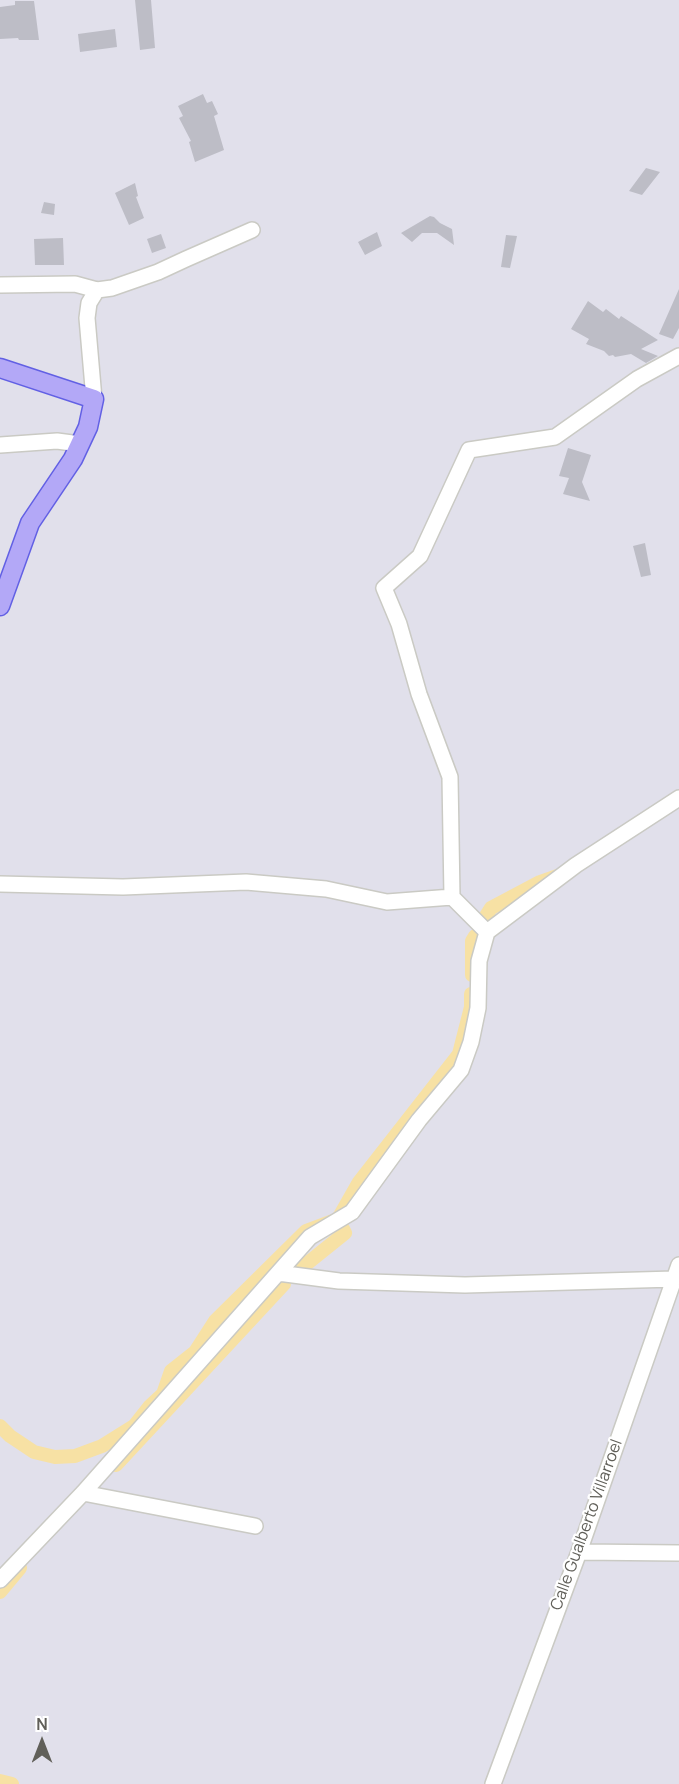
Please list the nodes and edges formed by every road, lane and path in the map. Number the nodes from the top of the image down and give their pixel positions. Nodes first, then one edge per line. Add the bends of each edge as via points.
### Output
1 (252, 230) dead end
2 (0, 285) edge
3 (97, 290) junction
4 (679, 356) edge
5 (0, 368) edge
6 (94, 399) junction
7 (80, 444) junction
8 (0, 445) edge
9 (0, 606) edge
10 (679, 798) edge
11 (0, 884) edge
12 (452, 897) junction
13 (487, 932) junction
14 (677, 1272) edge
15 (278, 1273) junction
16 (83, 1493) junction
17 (255, 1527) dead end
18 (579, 1552) junction
19 (679, 1553) edge
20 (0, 1580) edge
21 (493, 1784) edge

1 - 3 street via 158,272
2 - 3 street via 75,284
3 - 6 street via 89,303 87,318
4 - 12 street via 637,379 555,437 468,450 420,556 384,588 450,777
5 - 6 main road
6 - 7 main road
7 - 8 street via 57,441
7 - 9 main road via 30,523
10 - 13 street via 576,865
11 - 12 street via 123,887 246,882 326,889 387,902
12 - 13 street
13 - 15 street via 479,961 478,1008 461,1070 352,1212 310,1237
14 - 15 street via 465,1285 339,1281
14 - 18 street, Calle Gualberto Villarroel
15 - 16 street
16 - 17 street
16 - 20 street
18 - 19 street
18 - 21 street, Calle Gualberto Villarroel

